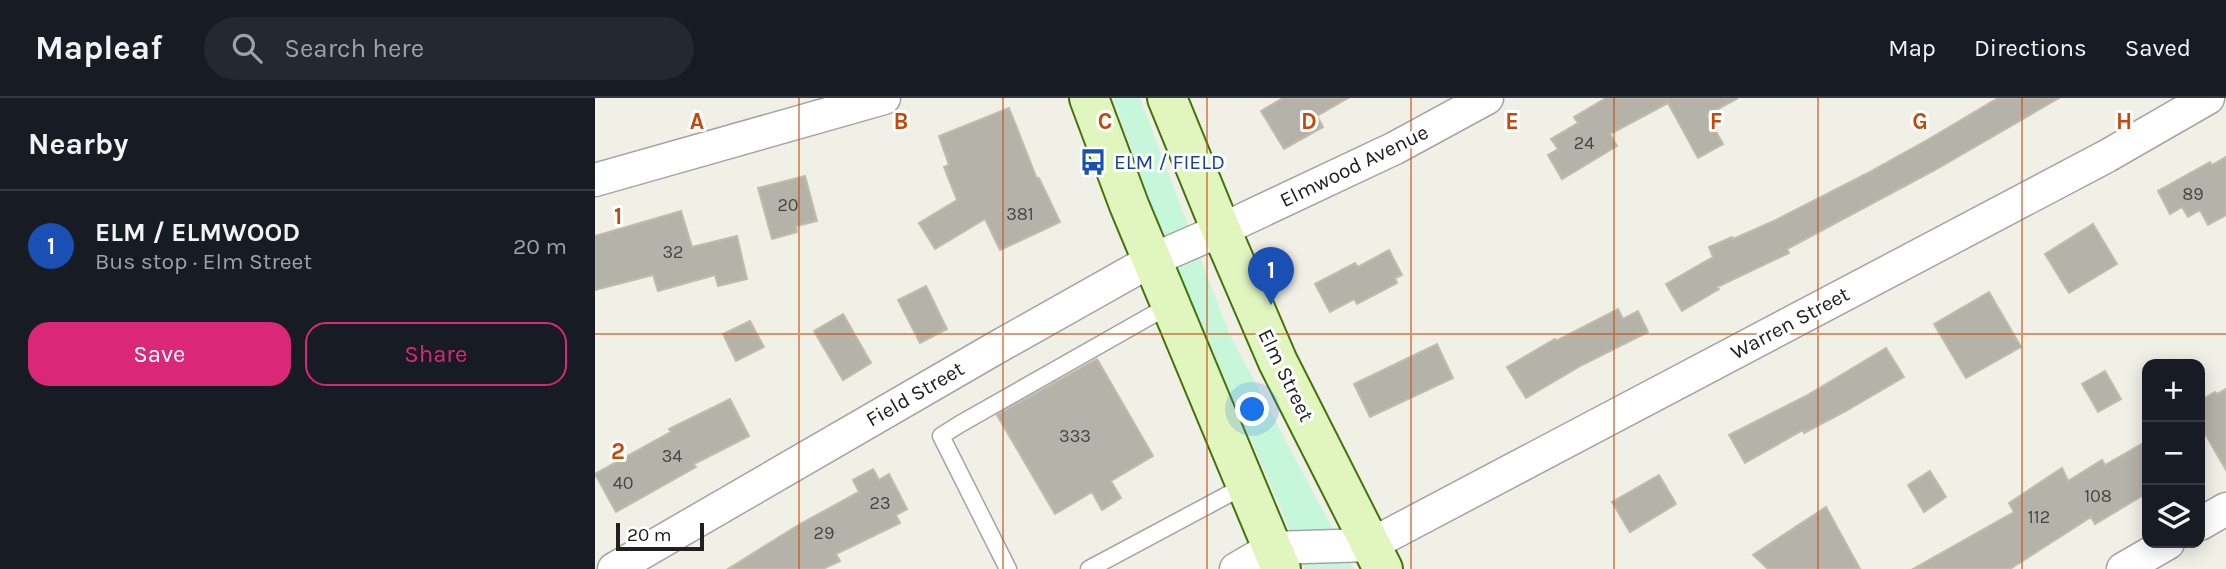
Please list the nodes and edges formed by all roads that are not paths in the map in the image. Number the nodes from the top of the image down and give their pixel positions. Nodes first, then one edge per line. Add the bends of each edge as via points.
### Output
1 (884, 98) edge
2 (1089, 98) edge
3 (1167, 98) edge
4 (1487, 98) edge
5 (2209, 98) edge
6 (595, 180) edge
7 (1221, 230) junction
8 (1152, 260) junction
9 (1170, 305) junction
10 (1246, 485) junction
11 (2226, 509) edge
12 (2205, 521) edge
13 (2159, 548) edge
14 (1377, 557) edge
15 (1277, 559) edge
16 (614, 569) edge
17 (1008, 569) edge
18 (1089, 569) edge
19 (1236, 569) edge
20 (2123, 569) edge

1 - 6 street
2 - 8 main road
3 - 7 main road, Elm Street
4 - 7 street, Elmwood Avenue via 1395,148
5 - 14 street, Warren Street
7 - 8 street, Field Street
7 - 14 main road, Elm Street via 1278,362
8 - 9 main road
8 - 16 street, Field Street
9 - 10 main road
9 - 17 lane via 941,436
10 - 15 main road
10 - 18 lane
11 - 12 street
13 - 20 street
14 - 15 street
15 - 19 street

